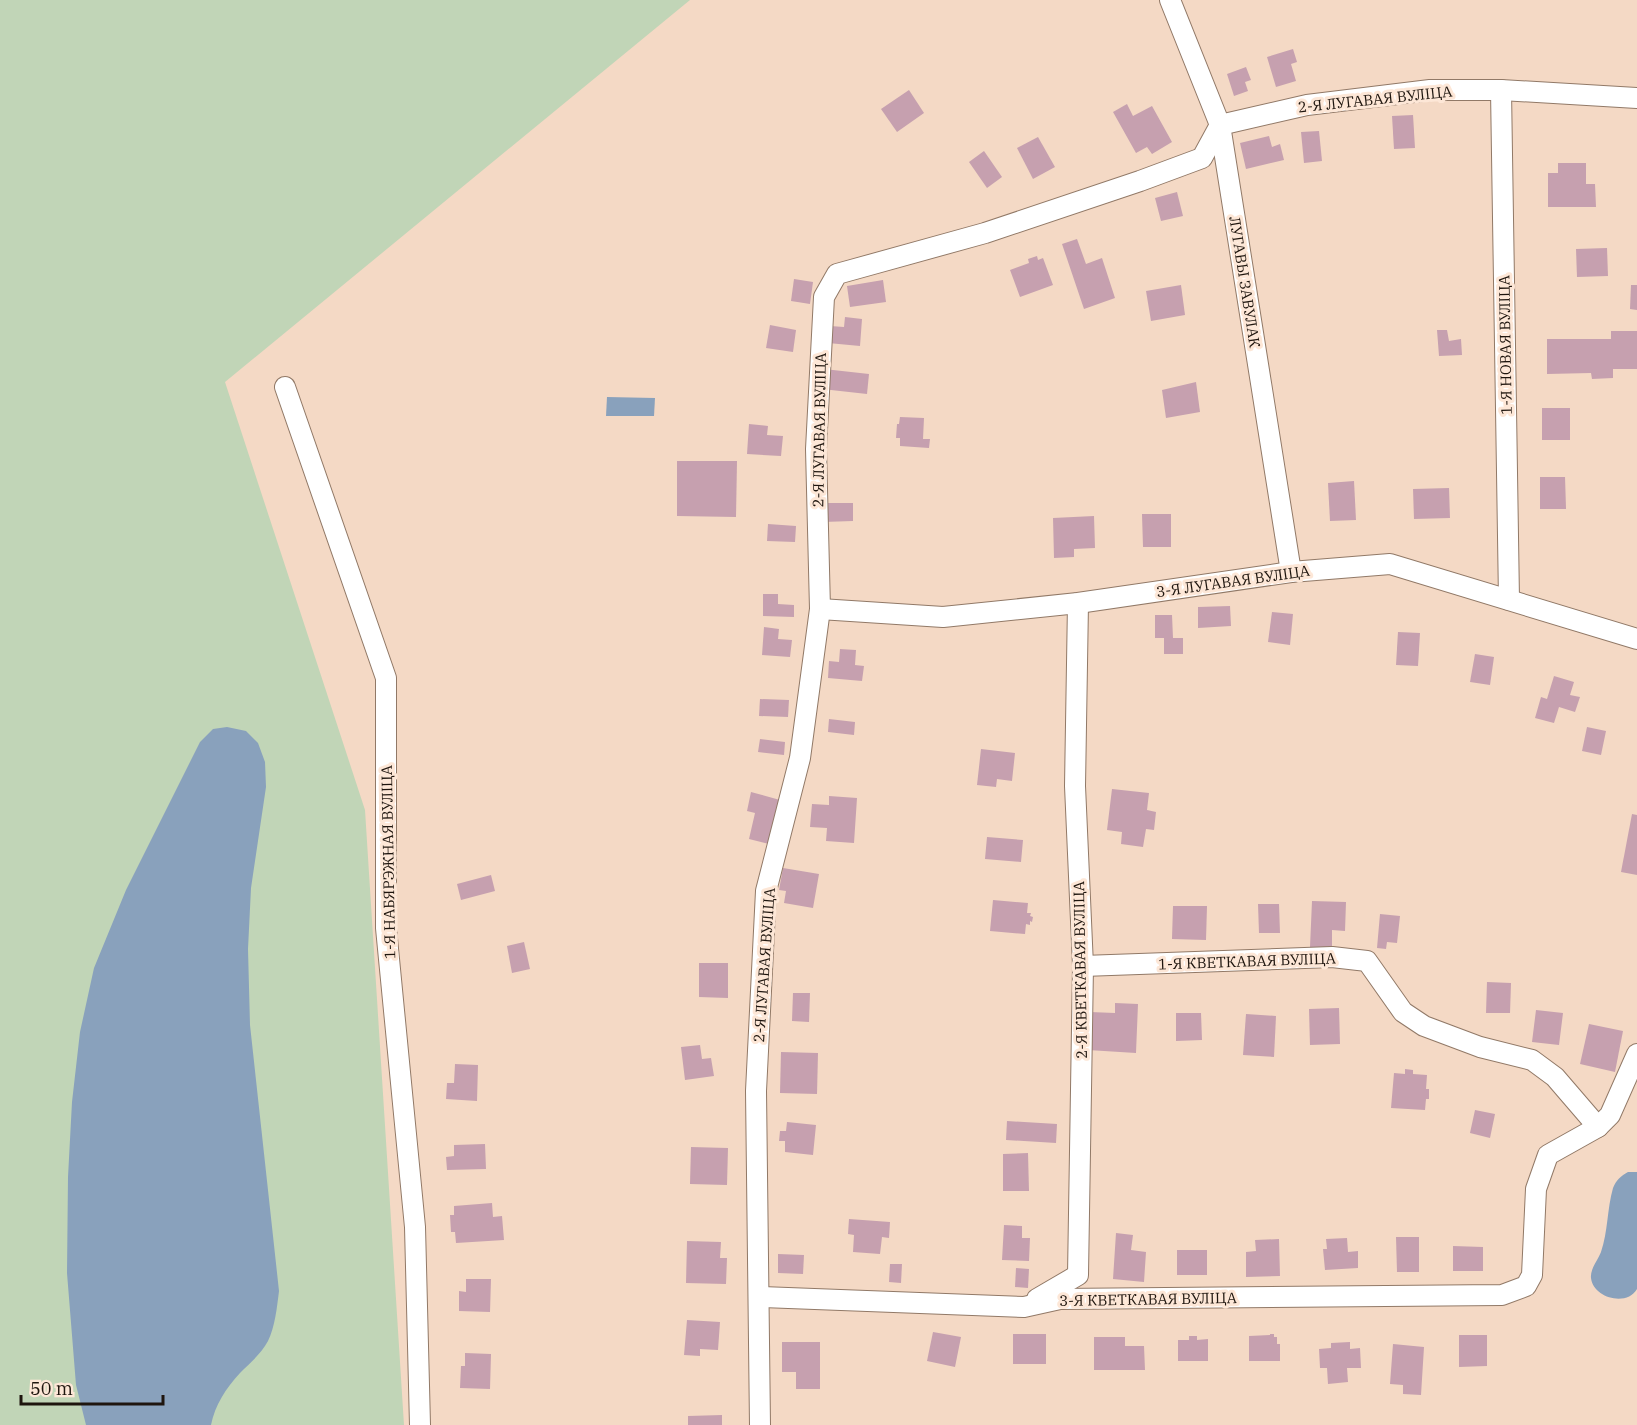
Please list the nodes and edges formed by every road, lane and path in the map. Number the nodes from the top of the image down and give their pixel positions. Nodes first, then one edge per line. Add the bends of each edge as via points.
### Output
1 (1170, 0) edge
2 (1501, 90) junction
3 (1637, 98) edge
4 (1220, 125) junction
5 (285, 387) dead end
6 (1291, 572) junction
7 (1509, 600) junction
8 (1078, 603) junction
9 (819, 609) junction
10 (1637, 639) edge
11 (1083, 966) junction
12 (1637, 1053) edge
13 (1598, 1127) junction
14 (759, 1297) junction
15 (1024, 1307) junction
16 (420, 1425) edge
17 (760, 1425) edge

1 - 4 street, ЛУГАВЫ ЗАВУЛАК
2 - 3 street, 2-Я ЛУГАВАЯ ВУЛІЦА
2 - 4 street, 2-Я ЛУГАВАЯ ВУЛІЦА via 1430,90 1307,105
2 - 7 street, 1-Я НОВАЯ ВУЛІЦА
4 - 6 street, ЛУГАВЫ ЗАВУЛАК
4 - 9 street, 2-Я ЛУГАВАЯ ВУЛІЦА via 1202,158 985,233 837,274 824,297 816,438
5 - 16 street, 1-Я НАБЯРЭЖНАЯ ВУЛІЦА via 386,678 386,928 415,1227
6 - 7 street, 3-Я ЛУГАВАЯ ВУЛІЦА via 1390,564
6 - 8 street, 3-Я ЛУГАВАЯ ВУЛІЦА
7 - 10 street, 3-Я ЛУГАВАЯ ВУЛІЦА
8 - 9 street, 3-Я ЛУГАВАЯ ВУЛІЦА via 943,617
8 - 11 street, 2-Я КВЕТКАВАЯ ВУЛІЦА via 1075,786
9 - 14 street, 2-Я ЛУГАВАЯ ВУЛІЦА via 800,758 766,891 756,1091
11 - 13 street, 1-Я КВЕТКАВАЯ ВУЛІЦА via 1332,957 1367,961 1403,1012 1424,1026 1480,1047 1532,1060 1555,1077
11 - 15 street, 2-Я КВЕТКАВАЯ ВУЛІЦА via 1077,1275
12 - 13 street via 1610,1115
13 - 15 street, 3-Я КВЕТКАВАЯ ВУЛІЦА via 1548,1155 1536,1189 1532,1275 1526,1286 1502,1295 1060,1299
14 - 15 street, 3-Я КВЕТКАВАЯ ВУЛІЦА
14 - 17 street, 2-Я ЛУГАВАЯ ВУЛІЦА

